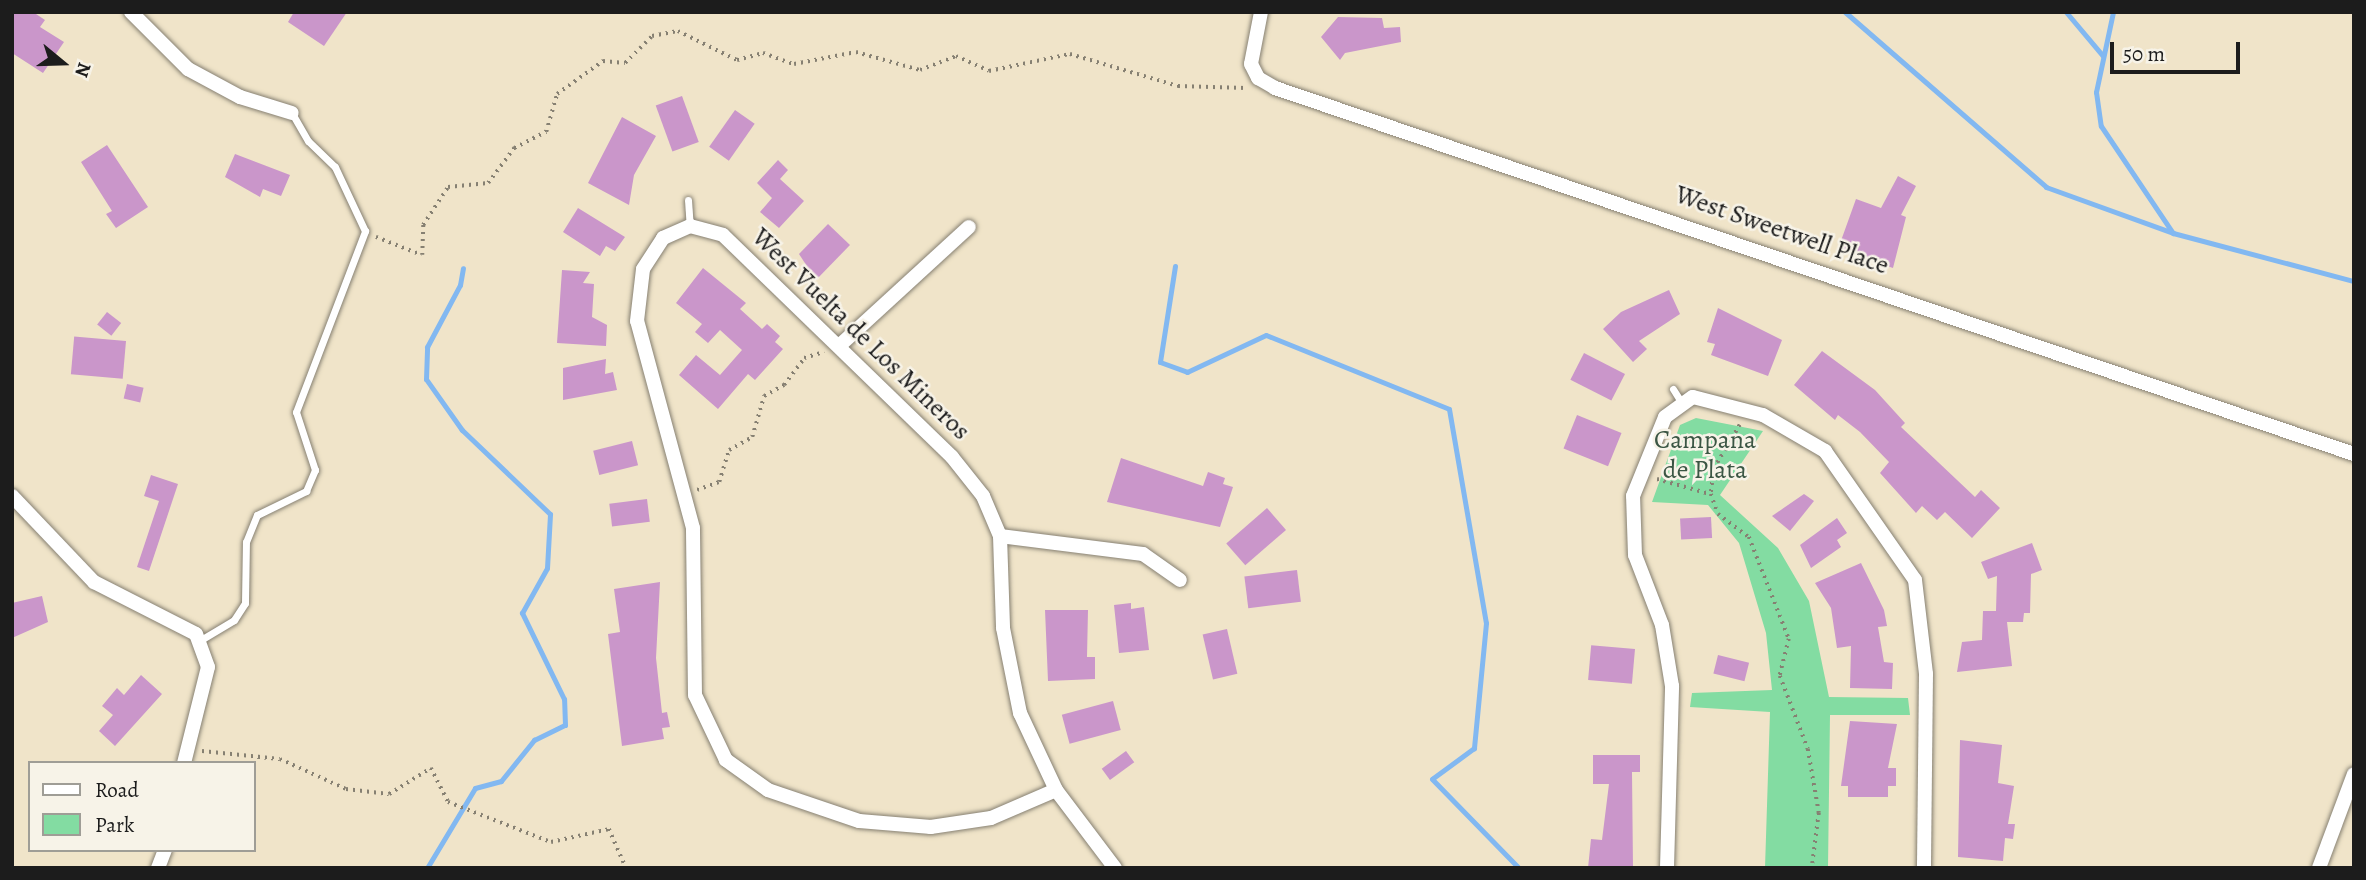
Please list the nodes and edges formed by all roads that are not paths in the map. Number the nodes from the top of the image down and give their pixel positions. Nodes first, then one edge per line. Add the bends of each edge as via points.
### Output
1 (131, 12) edge
2 (1261, 12) edge
3 (292, 113) joint
4 (688, 200) dead end
5 (690, 226) junction
6 (969, 227) dead end
7 (839, 346) junction
8 (2354, 454) edge
9 (12, 496) edge
10 (1000, 536) junction
11 (1180, 580) dead end
12 (198, 641) junction
13 (185, 756) edge
14 (2354, 774) edge
15 (1056, 790) junction
16 (1115, 868) edge
17 (1667, 868) edge
18 (1924, 868) edge
19 (2319, 868) edge

1 - 3 street via 188,69 240,97
2 - 8 street, West Sweetwell Place via 1251,64 1262,81
3 - 12 lane via 307,141 335,167 365,231 296,412 314,470 306,491 257,515 246,542 245,603 234,620
4 - 5 lane
5 - 7 street, West Vuelta de Los Mineros via 723,235
5 - 15 street via 663,238 643,269 637,321 693,528 695,695 726,760 768,790 859,821 931,827 991,818
6 - 7 street
7 - 10 street, West Vuelta de Los Mineros via 952,457 984,496
9 - 12 street via 94,582 196,634
10 - 11 street via 1143,554
10 - 15 street, West Vuelta de Los Mineros via 1003,628 1020,713
12 - 13 street via 208,667
14 - 19 street
15 - 16 street, West Vuelta de Los Mineros
17 - 18 street via 1672,687 1662,625 1634,555 1633,496 1677,396 1748,411 1825,451 1915,580 1926,674

